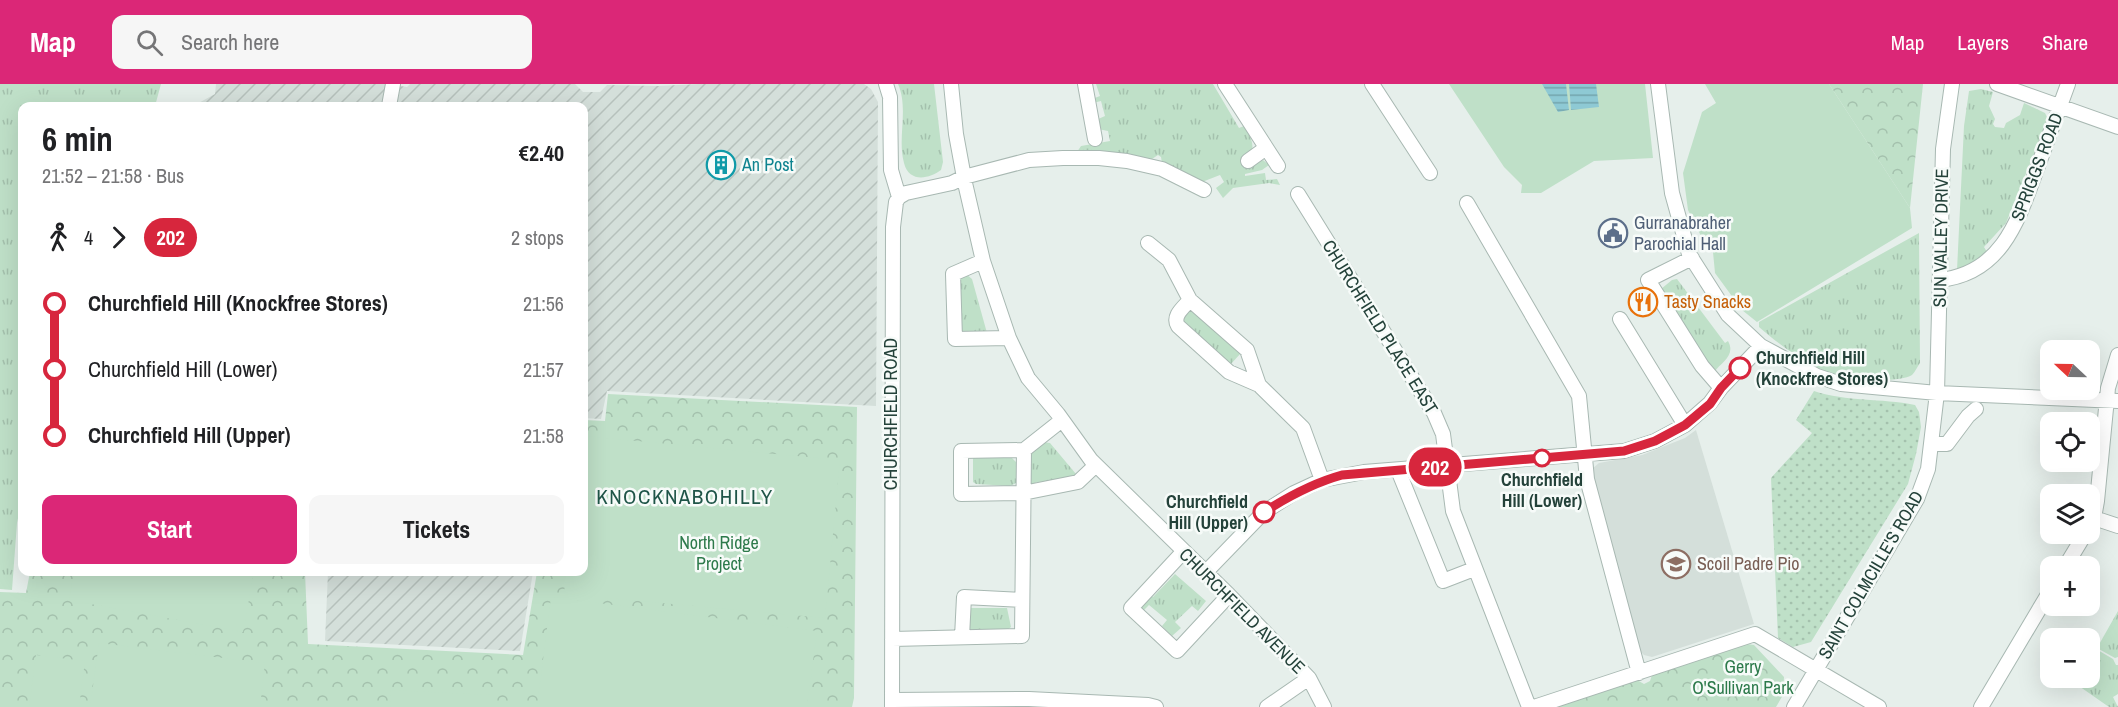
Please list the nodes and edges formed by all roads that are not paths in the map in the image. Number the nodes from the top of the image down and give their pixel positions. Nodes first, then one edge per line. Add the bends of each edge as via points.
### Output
1 (393, 84) edge
2 (886, 84) edge
3 (951, 84) edge
4 (1085, 84) edge
5 (1225, 84) edge
6 (1372, 84) edge
7 (1658, 84) edge
8 (1953, 84) edge
9 (1997, 84) edge
10 (2068, 84) edge
11 (390, 102) edge
12 (2060, 107) junction
13 (2118, 127) edge
14 (1095, 139) dead end
15 (1266, 148) junction
16 (1248, 161) dead end
17 (1278, 166) dead end
18 (1430, 173) dead end
19 (965, 180) junction
20 (1204, 190) dead end
21 (1298, 194) dead end
22 (899, 197) junction
23 (1467, 202) dead end
24 (1148, 243) dead end
25 (1692, 258) junction
26 (984, 261) junction
27 (1939, 280) junction
28 (1190, 300) junction
29 (1620, 319) dead end
30 (1009, 339) junction
31 (1761, 346) junction
32 (2118, 355) edge
33 (1259, 385) junction
34 (1721, 388) junction
35 (1937, 393) junction
36 (2112, 401) edge
37 (1976, 409) dead end
38 (1062, 420) junction
39 (1685, 425) junction
40 (1932, 444) junction
41 (1024, 450) junction
42 (1584, 454) junction
43 (1096, 465) junction
44 (1447, 466) junction
45 (1398, 470) junction
46 (1322, 480) junction
47 (2098, 484) edge
48 (1023, 493) junction
49 (2100, 523) edge
50 (2118, 526) edge
51 (1183, 552) junction
52 (1474, 569) junction
53 (1205, 573) junction
54 (1229, 596) junction
55 (1022, 600) junction
56 (2040, 608) edge
57 (962, 638) junction
58 (892, 639) junction
59 (1816, 670) junction
60 (1639, 673) junction
61 (1309, 678) junction
62 (892, 704) edge
63 (1156, 707) edge
64 (1266, 707) edge
65 (1324, 707) edge
66 (1532, 707) edge
67 (1794, 707) edge
68 (1880, 707) edge
69 (1982, 707) edge

1 - 11 street
2 - 22 street via 890,98 891,170
3 - 19 street, CHURCHFIELD AVENUE
4 - 14 street
5 - 15 street
6 - 18 street
7 - 25 street via 1672,193
8 - 27 street, SUN VALLEY DRIVE via 1944,149
9 - 12 street
10 - 12 street, SPRIGGS ROAD
12 - 13 street
12 - 27 street, SPRIGGS ROAD via 2017,223 2004,244 1977,269
15 - 16 street
15 - 17 street
19 - 20 street via 1029,160 1099,158 1162,169
19 - 22 street
19 - 26 street, CHURCHFIELD AVENUE
21 - 44 street, CHURCHFIELD PLACE EAST via 1434,413 1443,434
22 - 58 street, CHURCHFIELD ROAD via 894,209 891,300
23 - 42 street via 1579,396
24 - 28 street via 1169,260
25 - 31 street via 1728,315
25 - 34 street via 1648,280 1702,366
26 - 30 street, CHURCHFIELD AVENUE
26 - 30 street via 952,274 955,339
27 - 35 street, SUN VALLEY DRIVE
28 - 33 street via 1247,350
28 - 33 street via 1176,316 1178,326 1229,372
29 - 39 street
30 - 38 street, CHURCHFIELD AVENUE via 1028,378
31 - 34 street
31 - 35 street via 1817,376 1841,384
32 - 36 street via 2108,388
33 - 46 street via 1303,428
34 - 39 street via 1710,404
35 - 36 street
35 - 40 street, SAINT COLMCILLE'S ROAD
36 - 47 street
37 - 40 street via 1947,444
38 - 41 street
38 - 43 street, CHURCHFIELD AVENUE
39 - 42 street via 1624,451
40 - 59 street, SAINT COLMCILLE'S ROAD via 1917,499
41 - 48 street
41 - 48 street via 961,451 961,494
42 - 44 street
42 - 60 street via 1587,479
43 - 48 street via 1078,482
43 - 51 street, CHURCHFIELD AVENUE
44 - 45 street
44 - 52 street, CHURCHFIELD PLACE EAST via 1453,510
45 - 46 street
45 - 52 street via 1443,581
46 - 53 street via 1264,512
48 - 55 street
49 - 50 street
51 - 53 street, CHURCHFIELD AVENUE
51 - 54 street via 1131,608 1177,651
52 - 66 street, CHURCHFIELD PLACE EAST
53 - 54 street, CHURCHFIELD AVENUE
54 - 61 street, CHURCHFIELD AVENUE
55 - 57 street via 1022,636
55 - 57 street via 964,597
56 - 69 street
57 - 58 street
58 - 62 street, CHURCHFIELD ROAD
59 - 60 street via 1755,634
59 - 67 street, SAINT COLMCILLE'S ROAD
59 - 68 street, SAINT COLMCILLE'S ROAD
60 - 66 street
61 - 64 street
61 - 65 street, CHURCHFIELD AVENUE
62 - 63 street via 1029,699

